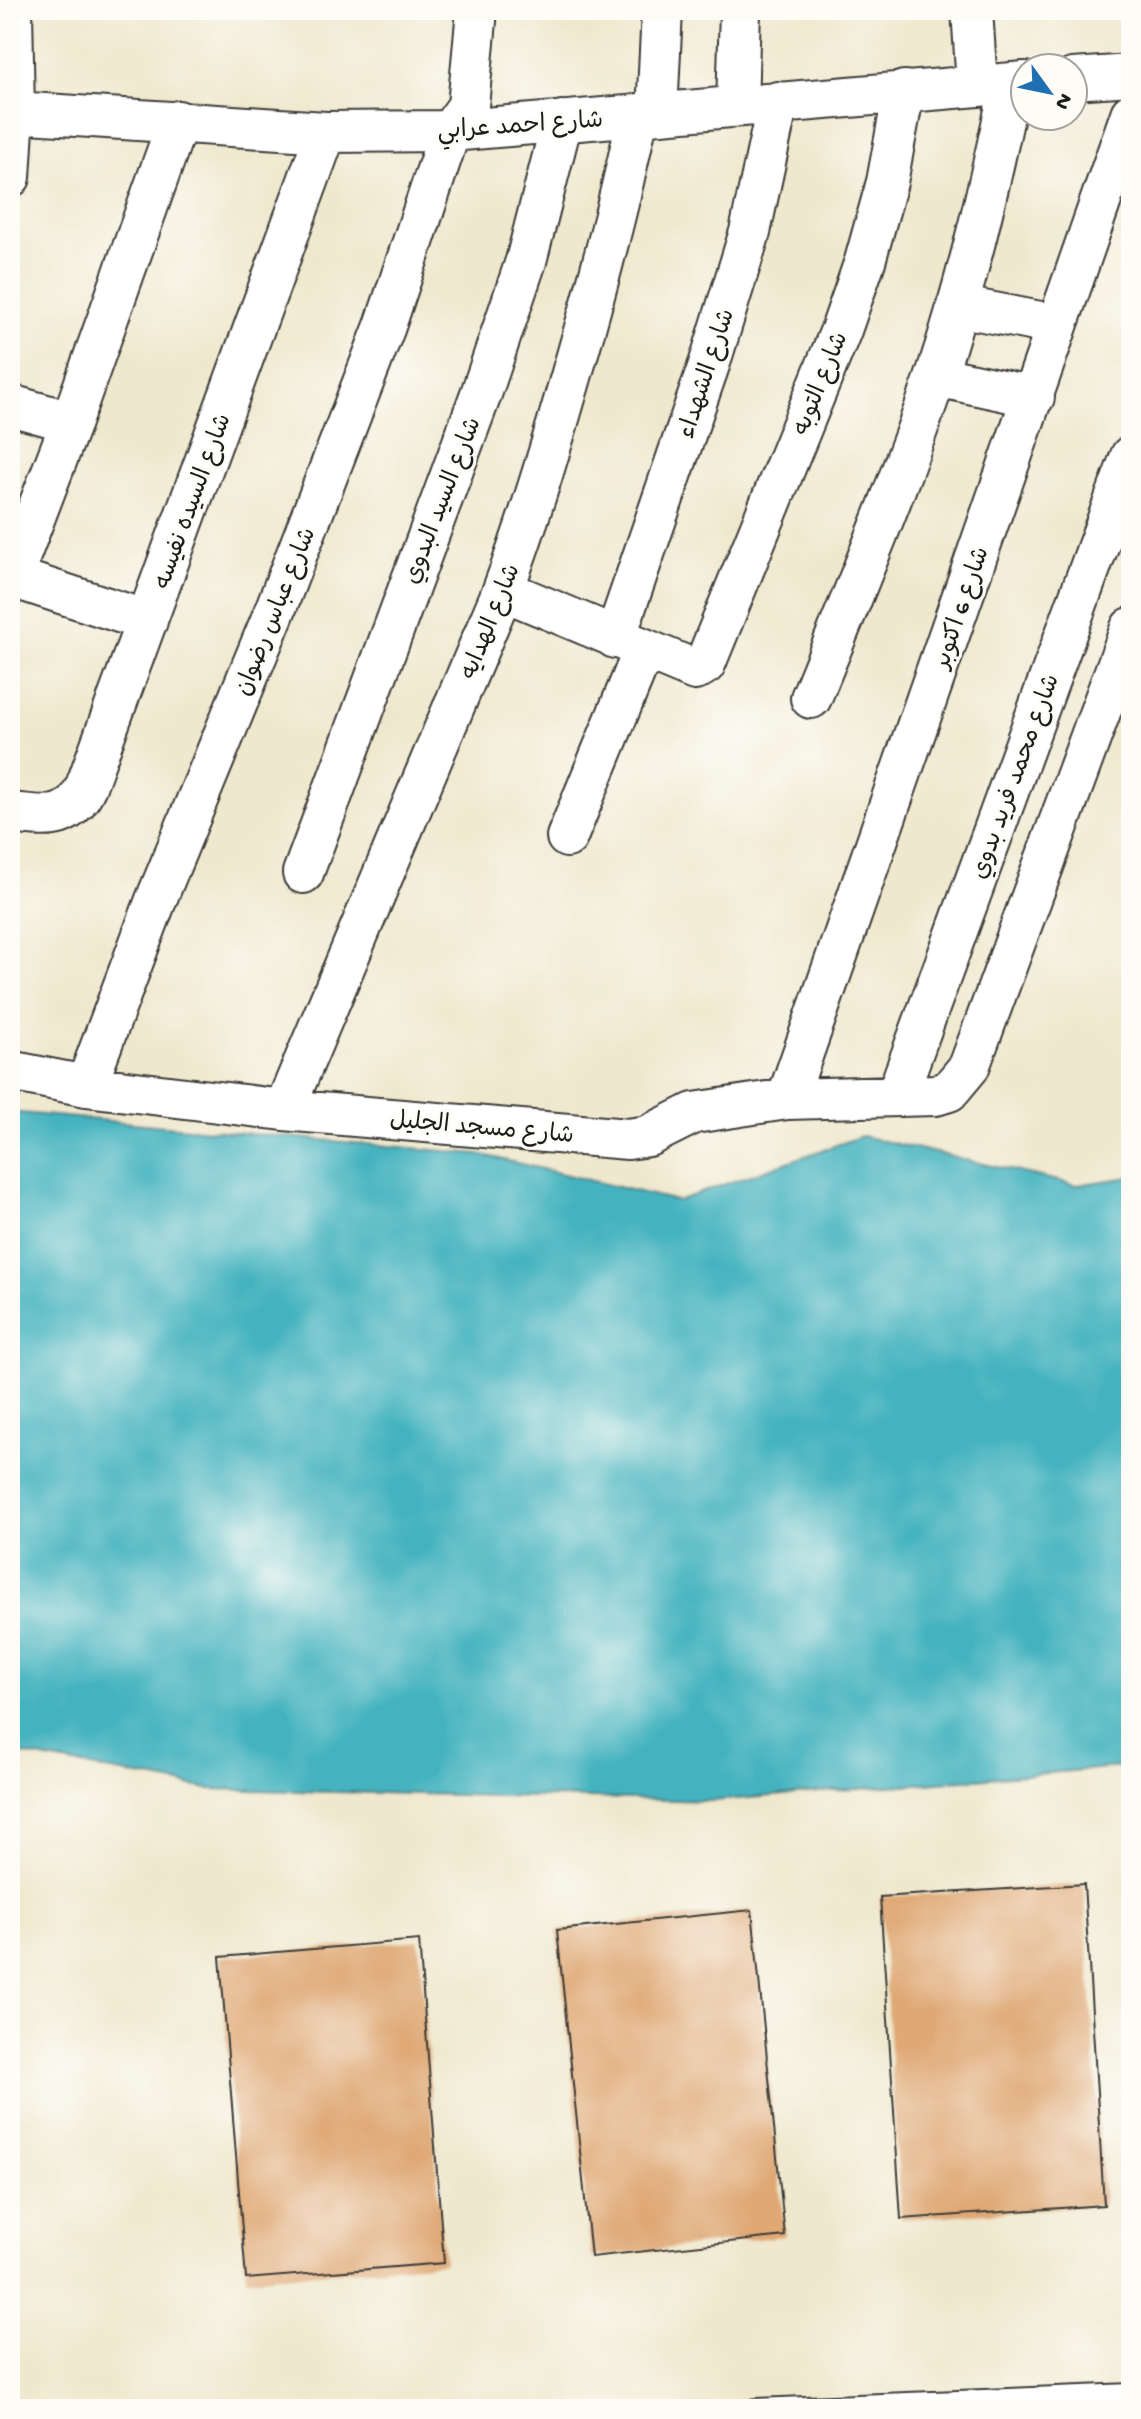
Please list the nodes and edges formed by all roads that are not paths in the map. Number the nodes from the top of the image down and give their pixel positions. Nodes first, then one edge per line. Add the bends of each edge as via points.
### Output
1 (12, 10) edge
2 (477, 10) edge
3 (662, 10) edge
4 (740, 10) edge
5 (972, 10) edge
6 (1131, 75) edge
7 (1089, 78) edge
8 (1004, 83) edge
9 (904, 91) junction
10 (778, 102) junction
11 (737, 106) junction
12 (14, 112) junction
13 (647, 113) junction
14 (1131, 114) edge
15 (178, 121) junction
16 (562, 121) junction
17 (450, 131) junction
18 (326, 132) junction
19 (10, 170) edge
20 (957, 306) junction
21 (1056, 325) junction
22 (936, 376) junction
23 (1034, 397) junction
24 (10, 405) edge
25 (71, 422) junction
26 (1131, 456) edge
27 (11, 579) edge
28 (503, 590) junction
29 (147, 621) junction
30 (1131, 628) edge
31 (630, 644) junction
32 (811, 698) dead end
33 (10, 813) edge
34 (567, 837) dead end
35 (303, 873) dead end
36 (10, 1071) edge
37 (86, 1086) junction
38 (897, 1095) junction
39 (787, 1099) junction
40 (284, 1110) junction
41 (1131, 2394) edge
42 (756, 2409) edge

1 - 12 street
2 - 17 street, شارع عباس رضوان via 468,106
3 - 13 street, شارع الهدايه
4 - 11 street
5 - 8 street
6 - 7 street
8 - 9 street, شارع احمد عرابي
8 - 20 street via 979,229
9 - 10 street, شارع احمد عرابي
9 - 31 street, شارع التوبه via 887,182 856,288 705,664 695,670
10 - 11 street, شارع احمد عرابي
10 - 31 street, شارع الشهداء via 750,232
11 - 13 street, شارع احمد عرابي
12 - 15 street, شارع احمد عرابي
12 - 19 street
13 - 16 street, شارع احمد عرابي
13 - 28 street, شارع الهدايه via 553,446
14 - 21 street, شارع 6 اكتوبر
15 - 18 street, شارع احمد عرابي
15 - 25 street
16 - 17 street, شارع احمد عرابي
16 - 35 street, شارع السيد البدوي via 526,261 481,394
17 - 18 street, شارع احمد عرابي
17 - 37 street, شارع عباس رضوان via 380,340
18 - 29 street, شارع السيده نفيسه
20 - 21 street
20 - 22 street
21 - 23 street, شارع 6 اكتوبر
22 - 23 street
22 - 32 street
23 - 39 street, شارع 6 اكتوبر
24 - 25 street
25 - 27 street
26 - 38 street, شارع محمد فريد بدوي
27 - 29 street
28 - 31 street
28 - 40 street, شارع الهدايه
29 - 33 street, شارع السيده نفيسه via 81,798 54,817
30 - 38 street, شارع مسجد الجليل via 969,1067 949,1091
31 - 34 street, شارع الشهداء
36 - 37 street, شارع مسجد الجليل
37 - 40 street, شارع مسجد الجليل
38 - 39 street, شارع مسجد الجليل
39 - 40 street, شارع مسجد الجليل via 694,1113 648,1136 628,1139
41 - 42 lane

